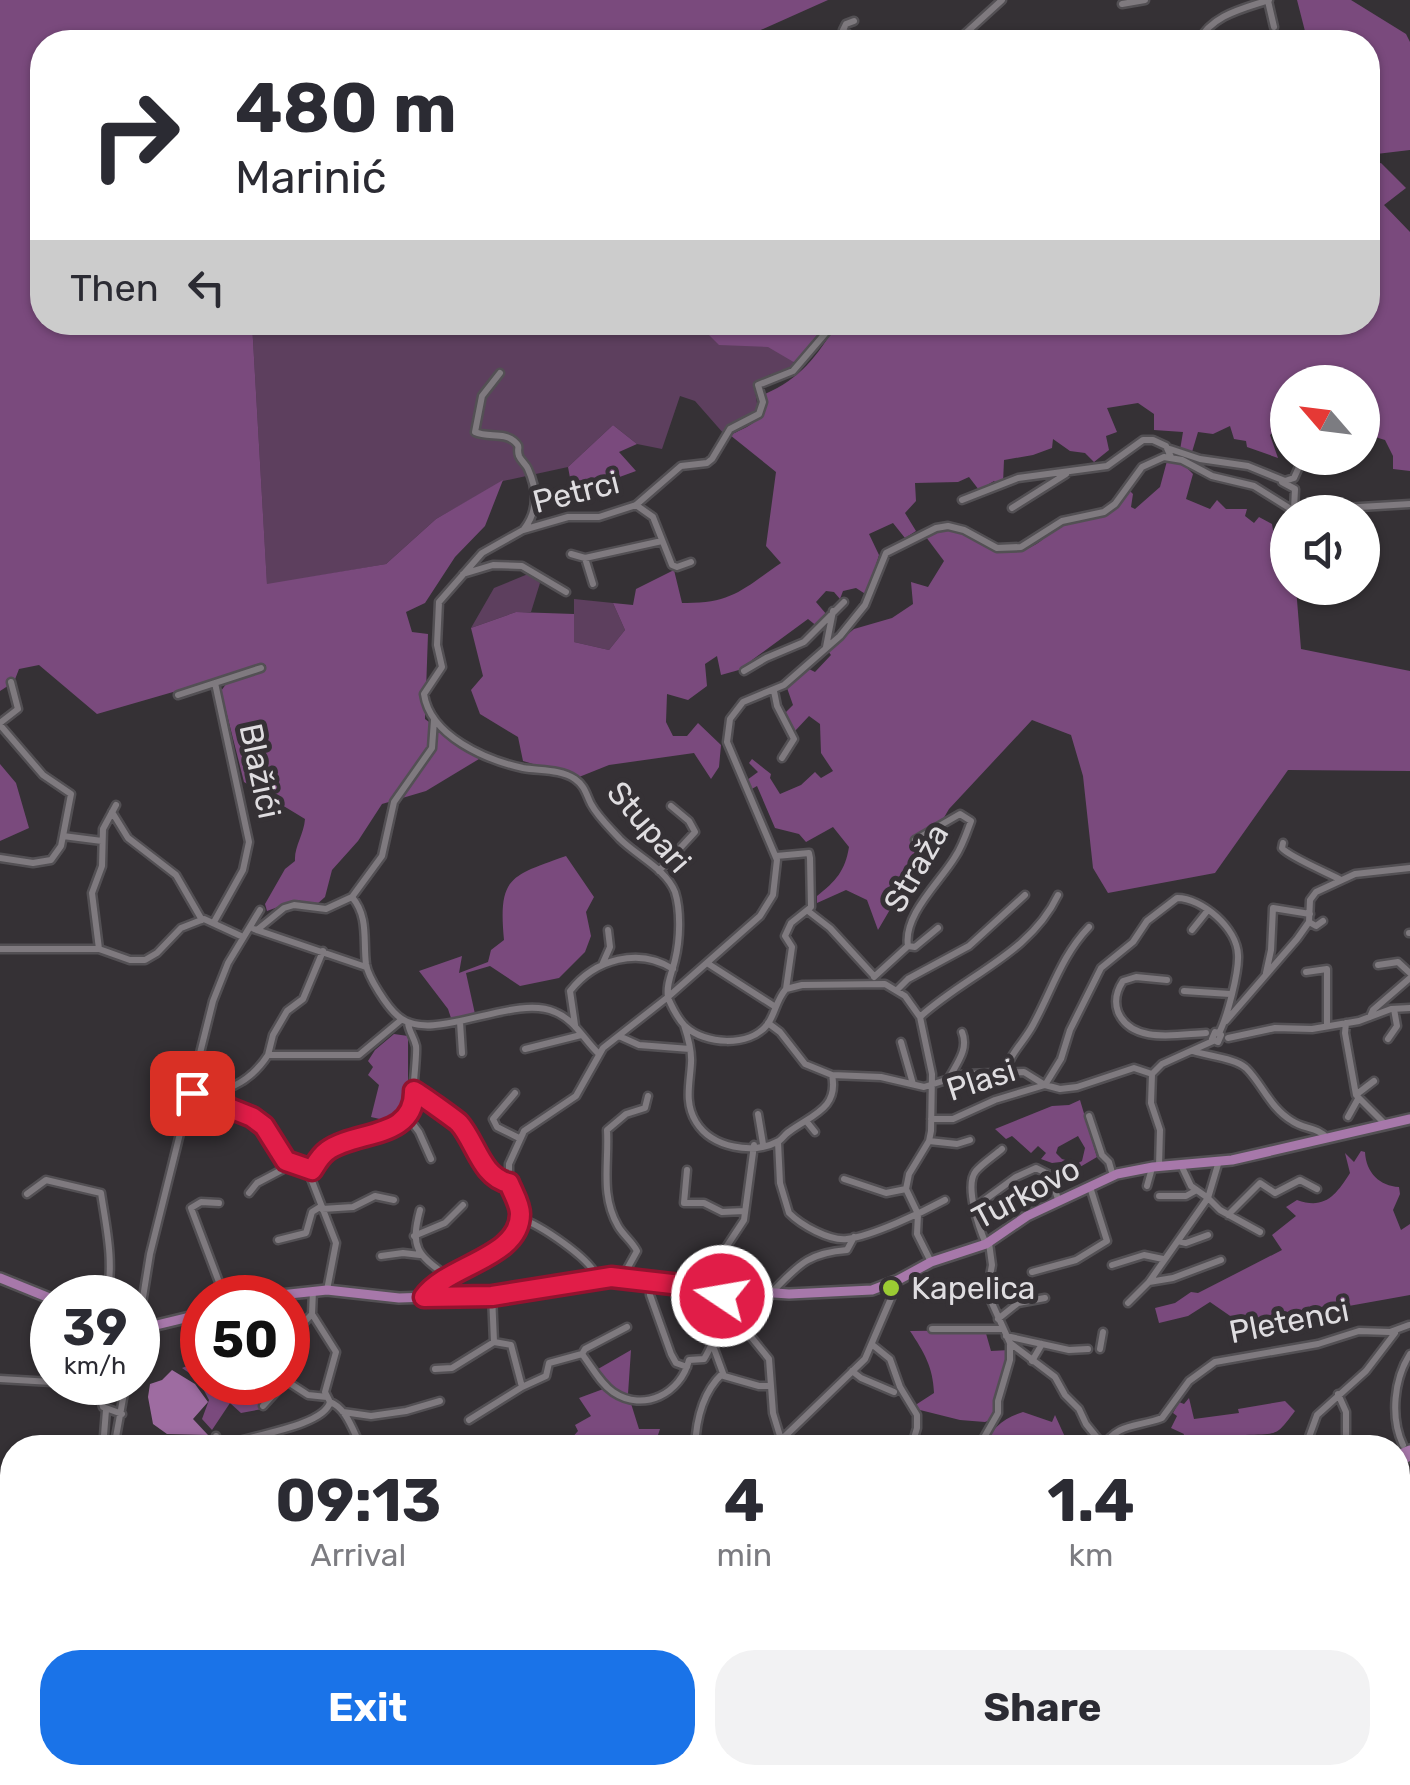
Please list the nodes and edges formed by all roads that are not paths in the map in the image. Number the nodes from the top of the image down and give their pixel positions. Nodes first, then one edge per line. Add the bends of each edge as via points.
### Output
1 (1002, 0) edge
2 (1145, 0) edge
3 (1268, 0) edge
4 (1241, 3) edge
5 (1122, 4) dead end
6 (854, 21) dead end
7 (1274, 27) dead end
8 (843, 30) edge
9 (969, 30) edge
10 (1205, 30) edge
11 (825, 335) edge
12 (500, 373) dead end
13 (1170, 453) junction
14 (1067, 473) junction
15 (1296, 475) edge
16 (1282, 481) junction
17 (1295, 495) edge
18 (1270, 496) edge
19 (962, 500) dead end
20 (1410, 504) edge
21 (636, 505) junction
22 (1380, 506) edge
23 (1012, 508) dead end
24 (524, 530) junction
25 (662, 541) junction
26 (571, 554) dead end
27 (585, 558) junction
28 (690, 562) dead end
29 (463, 574) junction
30 (592, 584) dead end
31 (566, 592) dead end
32 (844, 602) dead end
33 (832, 610) junction
34 (826, 648) junction
35 (261, 668) dead end
36 (744, 671) dead end
37 (10, 682) dead end
38 (215, 683) junction
39 (774, 691) junction
40 (178, 695) dead end
41 (434, 718) junction
42 (0, 724) edge
43 (782, 758) dead end
44 (671, 806) dead end
45 (63, 836) junction
46 (916, 840) dead end
47 (102, 841) junction
48 (1283, 843) dead end
49 (776, 856) junction
50 (0, 858) edge
51 (1410, 868) edge
52 (659, 871) junction
53 (1340, 880) junction
54 (1025, 895) dead end
55 (1058, 895) dead end
56 (352, 897) junction
57 (260, 910) dead end
58 (1208, 910) junction
59 (808, 912) junction
60 (1310, 918) junction
61 (202, 920) junction
62 (1323, 921) dead end
63 (214, 922) junction
64 (1089, 927) dead end
65 (938, 928) dead end
66 (253, 929) junction
67 (608, 930) dead end
68 (1192, 930) dead end
69 (242, 937) junction
70 (908, 946) junction
71 (610, 947) junction
72 (0, 949) edge
73 (99, 949) junction
74 (324, 951) junction
75 (624, 957) junction
76 (707, 963) junction
77 (1378, 966) dead end
78 (366, 967) junction
79 (602, 967) junction
80 (673, 968) junction
81 (1306, 972) dead end
82 (1266, 974) junction
83 (1410, 976) edge
84 (874, 980) junction
85 (1167, 980) dead end
86 (786, 990) junction
87 (897, 990) junction
88 (1184, 990) dead end
89 (1230, 994) junction
90 (668, 997) junction
91 (774, 1006) junction
92 (1410, 1008) edge
93 (1394, 1009) junction
94 (1370, 1016) junction
95 (920, 1017) junction
96 (1226, 1021) junction
97 (405, 1022) junction
98 (460, 1022) junction
99 (768, 1023) junction
100 (1346, 1023) junction
101 (575, 1024) junction
102 (684, 1025) junction
103 (1328, 1026) junction
104 (962, 1032) dead end
105 (581, 1035) junction
106 (618, 1035) junction
107 (1217, 1036) junction
108 (705, 1037) junction
109 (1388, 1038) dead end
110 (901, 1042) dead end
111 (690, 1046) junction
112 (524, 1049) dead end
113 (1192, 1051) junction
114 (462, 1053) dead end
115 (599, 1054) junction
116 (268, 1056) junction
117 (1005, 1073) junction
118 (1152, 1074) junction
119 (832, 1075) junction
120 (949, 1079) junction
121 (1374, 1080) dead end
122 (913, 1085) junction
123 (1045, 1085) junction
124 (931, 1087) junction
125 (414, 1091) junction
126 (218, 1092) junction
127 (515, 1092) dead end
128 (190, 1093) junction
129 (648, 1096) dead end
130 (1357, 1096) junction
131 (758, 1114) dead end
132 (407, 1116) junction
133 (1089, 1116) dead end
134 (1348, 1117) dead end
135 (931, 1119) junction
136 (1410, 1119) edge
137 (807, 1122) junction
138 (1386, 1124) junction
139 (815, 1132) dead end
140 (519, 1138) junction
141 (1328, 1139) junction
142 (970, 1140) dead end
143 (929, 1141) junction
144 (778, 1142) junction
145 (758, 1145) junction
146 (1002, 1149) dead end
147 (431, 1159) dead end
148 (1218, 1161) junction
149 (292, 1164) junction
150 (1181, 1165) junction
151 (1156, 1167) junction
152 (312, 1170) junction
153 (687, 1170) dead end
154 (1113, 1176) junction
155 (844, 1178) dead end
156 (509, 1183) junction
157 (1147, 1186) dead end
158 (1090, 1187) junction
159 (1317, 1189) dead end
160 (906, 1190) junction
161 (1196, 1190) junction
162 (28, 1194) dead end
163 (249, 1194) dead end
164 (1159, 1196) dead end
165 (1208, 1198) junction
166 (394, 1200) dead end
167 (945, 1200) dead end
168 (1059, 1202) junction
169 (219, 1203) dead end
170 (463, 1204) dead end
171 (975, 1207) junction
172 (321, 1208) junction
173 (420, 1210) dead end
174 (746, 1210) junction
175 (918, 1214) junction
176 (1228, 1215) junction
177 (519, 1218) junction
178 (1260, 1232) dead end
179 (1208, 1235) dead end
180 (414, 1236) junction
181 (854, 1237) junction
182 (278, 1240) dead end
183 (1178, 1241) junction
184 (987, 1243) junction
185 (381, 1256) dead end
186 (421, 1256) junction
187 (1163, 1259) junction
188 (1221, 1260) dead end
189 (931, 1262) junction
190 (1112, 1265) dead end
191 (1032, 1272) dead end
192 (109, 1275) edge
193 (146, 1275) edge
194 (216, 1275) edge
195 (447, 1276) junction
196 (0, 1278) edge
197 (597, 1278) junction
198 (622, 1279) junction
199 (898, 1280) junction
200 (650, 1282) junction
201 (1148, 1282) junction
202 (30, 1290) edge
203 (314, 1290) junction
204 (327, 1290) junction
205 (310, 1291) edge
206 (772, 1292) junction
207 (492, 1296) junction
208 (716, 1296) junction
209 (424, 1297) junction
210 (1045, 1298) dead end
211 (1128, 1303) dead end
212 (730, 1313) junction
213 (312, 1314) joint
214 (998, 1319) junction
215 (1410, 1325) edge
216 (627, 1327) dead end
217 (932, 1329) dead end
218 (1398, 1329) junction
219 (1103, 1332) dead end
220 (1006, 1336) junction
221 (494, 1342) junction
222 (1042, 1344) junction
223 (712, 1346) junction
224 (874, 1346) junction
225 (1088, 1349) dead end
226 (1100, 1349) dead end
227 (582, 1354) junction
228 (1410, 1354) edge
229 (1032, 1361) junction
230 (687, 1367) junction
231 (435, 1369) dead end
232 (852, 1371) junction
233 (722, 1374) junction
234 (0, 1379) edge
235 (30, 1381) edge
236 (771, 1386) junction
237 (522, 1387) junction
238 (894, 1392) dead end
239 (1338, 1394) junction
240 (310, 1395) edge
241 (328, 1399) junction
242 (440, 1402) dead end
243 (102, 1405) edge
244 (123, 1405) edge
245 (106, 1410) junction
246 (344, 1412) junction
247 (122, 1414) junction
248 (469, 1420) dead end
249 (103, 1435) edge
250 (117, 1435) edge
251 (256, 1435) edge
252 (356, 1435) edge
253 (698, 1435) edge
254 (777, 1435) edge
255 (788, 1435) edge
256 (916, 1435) edge
257 (986, 1435) edge
258 (1094, 1435) edge
259 (1111, 1435) edge
260 (1310, 1435) edge
261 (1346, 1435) edge
262 (1400, 1435) edge

1 - 9 street
2 - 5 street
3 - 4 street
3 - 7 street
4 - 10 street
6 - 8 street
11 - 21 street, Petrci via 802,364 762,380 763,408 730,428 712,459 681,466
12 - 24 street via 482,396 475,432 513,440 528,467 536,500
13 - 14 street via 1148,440 1106,466
13 - 16 street via 1248,466
13 - 18 street
13 - 34 street via 1142,467 1104,512 1062,521 1021,547 997,548 954,526 886,553 865,605
14 - 19 street via 1018,478
14 - 23 street
15 - 16 street
16 - 17 street
20 - 22 street
21 - 24 street, Petrci
21 - 25 street via 650,513
24 - 29 street, Petrci via 482,554
25 - 27 street
25 - 28 street via 674,567
26 - 27 street
27 - 30 street
29 - 31 street via 522,566
29 - 41 street, Petrci via 439,602 442,667 424,694
32 - 33 street
33 - 34 street
33 - 36 street via 801,644
34 - 39 street
35 - 38 street
37 - 42 street via 18,709
38 - 40 street
38 - 63 street, Blažići via 249,842 243,870
39 - 43 street via 794,739
39 - 49 street via 743,702 730,719 727,742
41 - 52 street, Stupari via 468,746 519,767 573,778 610,828
41 - 56 street via 432,748 396,797 382,856
42 - 45 street via 43,775 71,794
44 - 52 street via 695,832
45 - 47 street
45 - 50 street via 51,860
46 - 70 street, Straža via 960,814 970,821 957,855 908,928
47 - 61 street via 114,808 128,838 176,875
47 - 73 street via 92,901
48 - 53 street via 1288,856
49 - 59 street via 808,853
49 - 76 street via 777,880 766,908
51 - 53 street
52 - 80 street, Stupari via 675,893 678,912
53 - 60 street via 1312,896
54 - 87 street via 969,946
55 - 95 street via 1046,918 999,962
56 - 66 street via 326,909 284,908
56 - 78 street via 368,941
57 - 66 street
58 - 68 street
58 - 89 street via 1236,947
58 - 123 street via 1177,898 1106,963
59 - 84 street
59 - 86 street via 786,930 792,947
60 - 62 street via 1316,926
60 - 82 street
60 - 82 street via 1273,908
61 - 63 street
61 - 73 street via 174,932 145,960
63 - 69 street
64 - 117 street via 1067,953
65 - 70 street, Straža
66 - 69 street
66 - 74 street
67 - 71 street
69 - 128 street via 212,1001
70 - 84 street, Straža
71 - 75 street
71 - 79 street
72 - 73 street
74 - 78 street
74 - 116 street via 303,998 286,1011 273,1035
75 - 79 street
75 - 80 street via 654,958
76 - 90 street
76 - 91 street
77 - 83 street via 1398,962
78 - 97 street via 383,1000
79 - 101 street via 570,991
80 - 90 street, Stupari
81 - 103 street via 1327,969
82 - 96 street
83 - 94 street
84 - 86 street
84 - 87 street
85 - 107 street via 1123,982 1116,1000 1120,1015 1156,1035
86 - 91 street
87 - 95 street
88 - 89 street
89 - 96 street
90 - 102 street
90 - 106 street
91 - 99 street
92 - 93 street
93 - 94 street
93 - 109 street via 1398,1026
94 - 100 street
95 - 124 street
96 - 107 street
97 - 98 street
97 - 116 street via 359,1055
97 - 125 street via 417,1050
98 - 101 street via 538,1007
98 - 114 street
99 - 108 street via 746,1040
99 - 119 street via 805,1064
100 - 103 street
100 - 130 street
101 - 105 street
102 - 108 street
102 - 111 street
103 - 107 street
104 - 120 street via 962,1056
105 - 112 street
105 - 115 street
106 - 111 street via 672,1050
106 - 115 street
107 - 113 street
108 - 111 street
110 - 122 street
111 - 145 street via 689,1106 696,1121 729,1147
113 - 118 street
113 - 141 street via 1246,1068 1286,1118
115 - 140 street via 576,1096
116 - 126 street via 243,1081
117 - 120 street
117 - 123 street via 1028,1073
118 - 123 street via 1134,1068 1077,1087
118 - 151 street via 1160,1130
119 - 122 street
119 - 137 street via 825,1109
120 - 124 street
121 - 130 street
122 - 124 street
123 - 135 street, Plasi via 953,1119
124 - 135 street
125 - 132 street
125 - 156 street via 458,1121 481,1161
126 - 128 street
126 - 149 street via 227,1107 264,1126
127 - 140 street via 493,1119
128 - 193 street
129 - 198 street via 645,1108 607,1130 604,1183 617,1224 637,1251
130 - 134 street
130 - 138 street
131 - 145 street
132 - 147 street
132 - 152 street via 378,1134 329,1149
133 - 154 street
135 - 143 street
136 - 138 main road, Turkovo
137 - 139 street
137 - 144 street
138 - 141 main road, Turkovo
140 - 156 street
141 - 148 main road, Turkovo
142 - 143 street, Plasi
143 - 160 street
144 - 145 street
144 - 181 street via 789,1213 836,1238
145 - 174 street
146 - 171 street via 974,1172
148 - 150 main road, Turkovo
148 - 165 street
149 - 152 street
149 - 163 street
150 - 151 main road, Turkovo
150 - 161 street
151 - 154 main road, Turkovo
151 - 157 street
152 - 172 street
153 - 174 street via 684,1204
154 - 158 main road, Turkovo
155 - 160 street via 886,1194
156 - 177 street
158 - 168 main road, Turkovo
158 - 191 street via 1107,1242
159 - 176 street via 1300,1180 1275,1194 1260,1184
160 - 175 street
161 - 164 street
161 - 165 street
162 - 192 street via 46,1180 101,1194
165 - 176 street
165 - 183 street
166 - 172 street via 374,1196 353,1206
167 - 175 street
168 - 171 street via 1050,1175 1032,1169
168 - 184 main road, Turkovo
169 - 194 street via 191,1208
170 - 180 street via 445,1223
171 - 184 street
172 - 182 street via 312,1212 306,1234
172 - 204 street via 336,1243
173 - 180 street
174 - 208 street via 714,1268
175 - 181 street
175 - 189 street via 917,1234
176 - 178 street
177 - 195 street via 502,1247
177 - 197 street via 584,1257
179 - 183 street
180 - 186 street
181 - 206 street via 847,1250 801,1262
183 - 187 street
184 - 189 main road, Turkovo
184 - 214 street via 987,1292
185 - 186 street
186 - 195 street
187 - 190 street via 1144,1255
187 - 201 street
188 - 201 street
189 - 199 main road, Turkovo
195 - 209 street
196 - 202 main road
197 - 198 main road
197 - 207 main road
198 - 200 main road
199 - 206 main road, Turkovo via 846,1293
199 - 224 street
200 - 208 main road
200 - 230 street via 671,1354
201 - 211 street
203 - 204 main road
203 - 205 main road
203 - 213 street
204 - 209 main road
206 - 208 main road, Turkovo
207 - 209 main road
207 - 221 street
208 - 212 street
210 - 214 street via 1018,1302
212 - 223 street via 716,1328
212 - 236 street via 764,1350
213 - 241 street via 336,1352 324,1386
214 - 220 street
215 - 218 street, Pletenci
216 - 227 street
217 - 220 street
218 - 239 street, Pletenci
218 - 259 street, Pletenci via 1215,1362 1189,1382 1162,1418
219 - 226 street
220 - 222 street
220 - 229 street, Pletenci
220 - 257 street via 1010,1360 998,1414
221 - 231 street via 452,1368
221 - 237 street via 511,1345
222 - 225 street
222 - 229 street
223 - 230 street
223 - 233 street
224 - 232 street
224 - 256 street via 890,1359 917,1416
227 - 230 street via 611,1391 640,1401 666,1394
227 - 237 street via 549,1363 546,1376
228 - 262 street via 1397,1380
229 - 258 street, Pletenci via 1055,1377
232 - 238 street
232 - 255 street
233 - 236 street
233 - 253 street via 705,1396
234 - 235 street
236 - 254 street
237 - 248 street
239 - 260 street, Pletenci via 1317,1414
239 - 261 street
240 - 241 street
241 - 246 street
241 - 251 street via 321,1416
242 - 246 street via 371,1416
243 - 245 street
244 - 247 street
245 - 247 street
245 - 249 street
246 - 252 street
247 - 250 street

